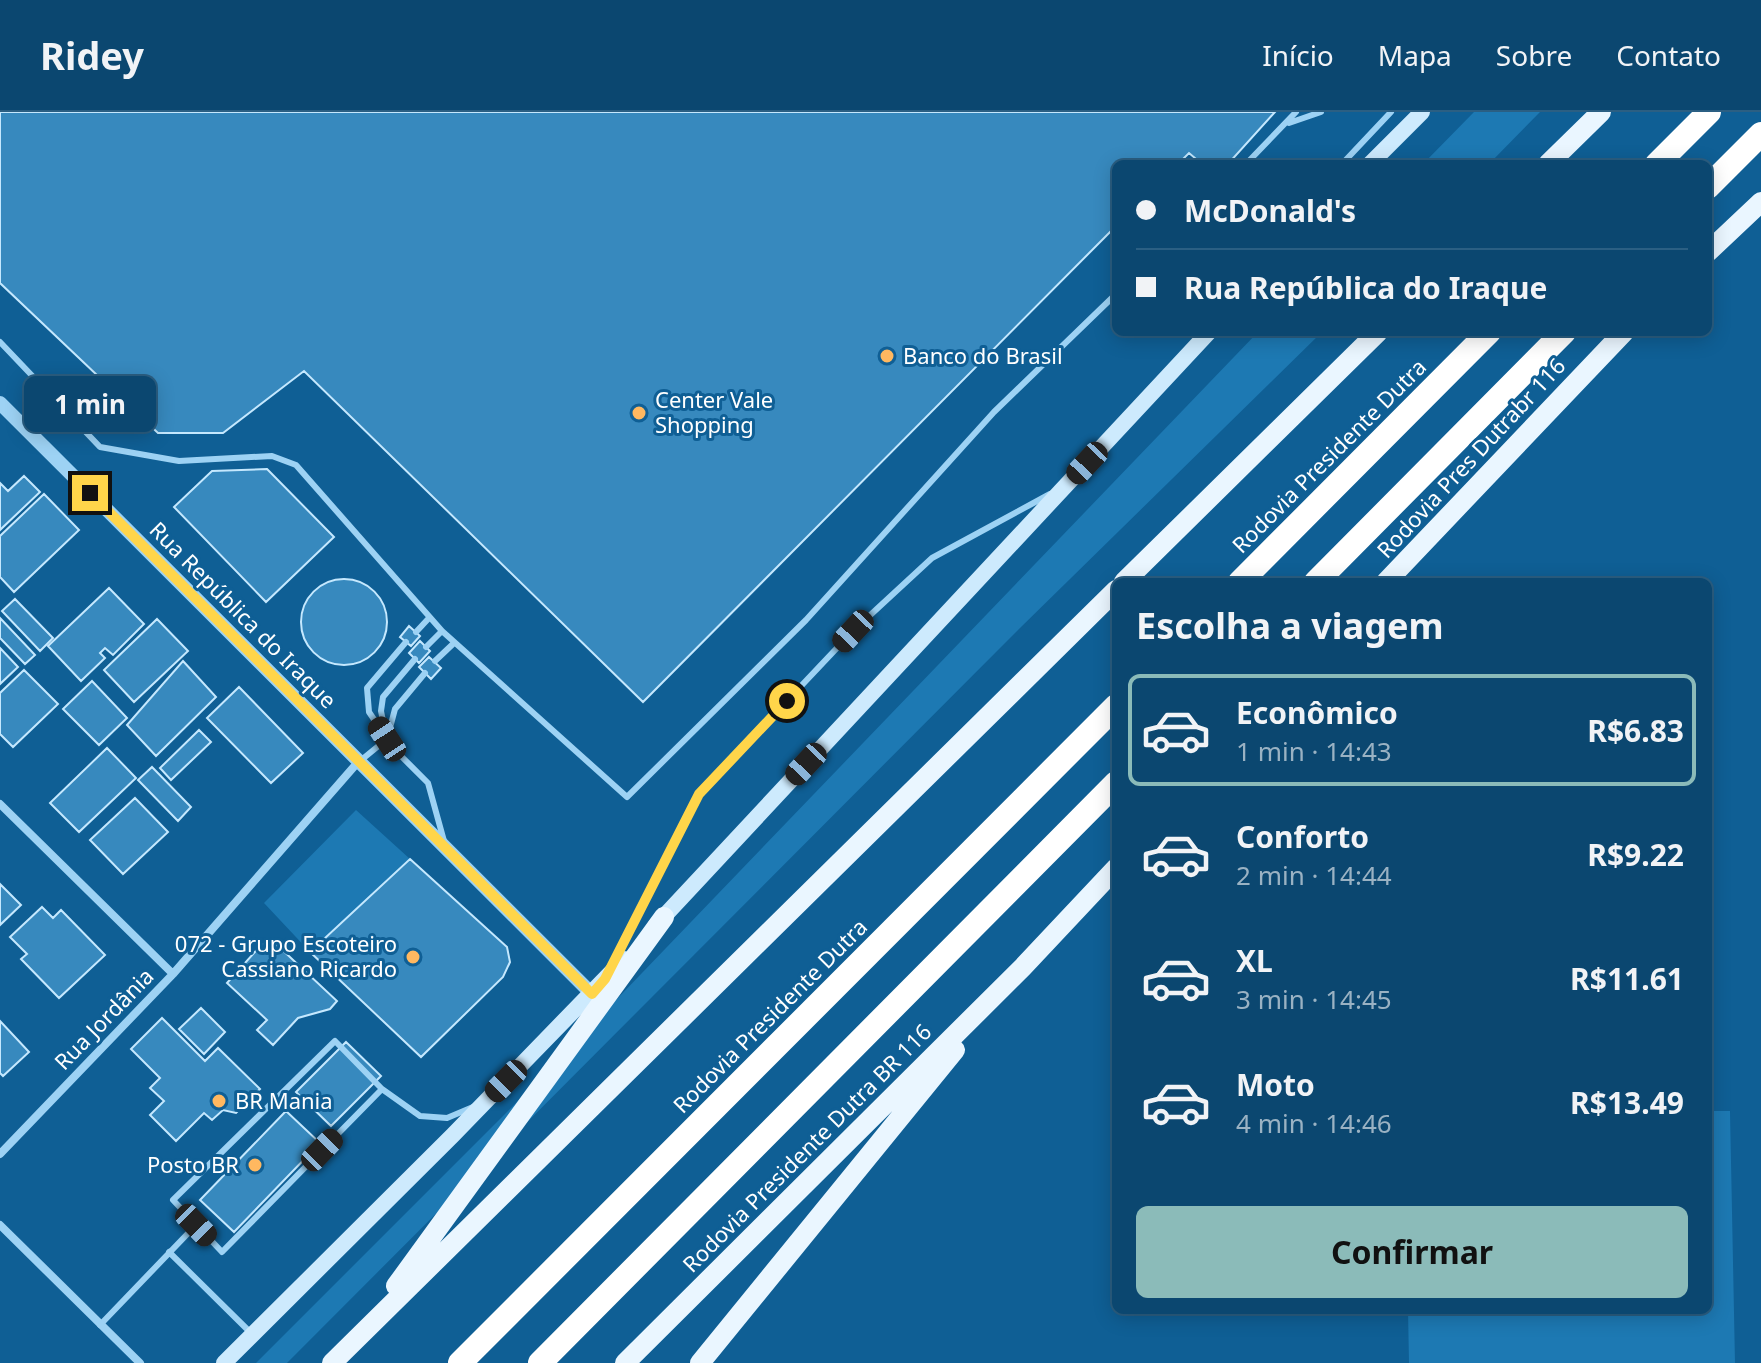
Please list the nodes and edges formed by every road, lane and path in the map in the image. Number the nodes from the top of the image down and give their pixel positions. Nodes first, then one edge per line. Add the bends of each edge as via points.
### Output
1 (1296, 112) edge
2 (1321, 112) edge
3 (1391, 112) edge
4 (1422, 112) edge
5 (1601, 112) edge
6 (1709, 112) edge
7 (1285, 124) junction
8 (1761, 134) edge
9 (1250, 160) edge
10 (1346, 160) edge
11 (1374, 160) edge
12 (1552, 160) edge
13 (1661, 160) edge
14 (1712, 183) edge
15 (1761, 202) edge
16 (1712, 248) edge
17 (1112, 298) edge
18 (1205, 336) edge
19 (1374, 336) edge
20 (1485, 336) edge
21 (1560, 336) edge
22 (1620, 336) edge
23 (0, 342) edge
24 (0, 403) edge
25 (1067, 484) junction
26 (1128, 578) edge
27 (1244, 578) edge
28 (1320, 578) edge
29 (1390, 578) edge
30 (1112, 594) edge
31 (429, 618) junction
32 (442, 631) junction
33 (416, 632) dead end
34 (406, 642) dead end
35 (454, 643) junction
36 (426, 647) dead end
37 (415, 659) dead end
38 (435, 661) dead end
39 (425, 673) dead end
40 (1112, 710) edge
41 (387, 739) junction
42 (358, 762) junction
43 (1112, 787) edge
44 (0, 804) edge
45 (446, 849) junction
46 (1112, 872) edge
47 (664, 917) junction
48 (1023, 967) junction
49 (173, 974) junction
50 (605, 979) junction
51 (592, 994) junction
52 (382, 1089) junction
53 (484, 1102) junction
54 (0, 1154) edge
55 (0, 1225) edge
56 (196, 1225) junction
57 (169, 1252) junction
58 (100, 1325) junction
59 (253, 1334) junction
60 (361, 1335) junction
61 (140, 1363) edge
62 (224, 1363) edge
63 (332, 1363) edge
64 (460, 1363) edge
65 (540, 1363) edge
66 (625, 1363) edge
67 (700, 1363) edge

1 - 7 lane
2 - 7 lane
3 - 10 lane
4 - 11 main road
5 - 12 main road
6 - 13 highway
7 - 9 lane
8 - 14 highway
15 - 16 main road
17 - 35 lane via 994,412 806,620 627,797
18 - 25 main road
19 - 26 main road
20 - 27 highway, Rodovia Presidente Dutra
21 - 28 highway
22 - 29 main road, Rodovia Pres Dutrabr 116
23 - 31 lane via 100,447 179,461 272,456 296,465
24 - 42 street, Rua República do Iraque
25 - 47 main road
25 - 50 lane via 932,558 853,631 699,794
30 - 60 main road
31 - 32 lane
31 - 33 lane
32 - 35 lane
32 - 36 lane
34 - 41 lane via 367,688 369,712
35 - 38 lane
37 - 41 lane via 383,697
39 - 41 lane via 395,709
40 - 64 highway, Rodovia Presidente Dutra
41 - 42 lane
41 - 45 lane via 428,783
42 - 45 street, Rua República do Iraque
42 - 49 street, Rua Jordânia
43 - 65 highway
44 - 49 street
45 - 51 street, Rua República do Iraque
46 - 48 main road
47 - 50 main road
47 - 60 main road
48 - 66 main road, Rodovia Presidente Dutra BR 116
48 - 67 main road
49 - 54 street, Rua Jordânia
50 - 51 main road
51 - 53 main road
52 - 53 lane via 420,1116 447,1118
52 - 56 lane via 222,1252
52 - 56 lane via 335,1041 173,1200
53 - 59 main road
55 - 58 street
56 - 57 lane
57 - 58 lane
57 - 59 lane
58 - 61 street
59 - 62 main road
60 - 63 main road

